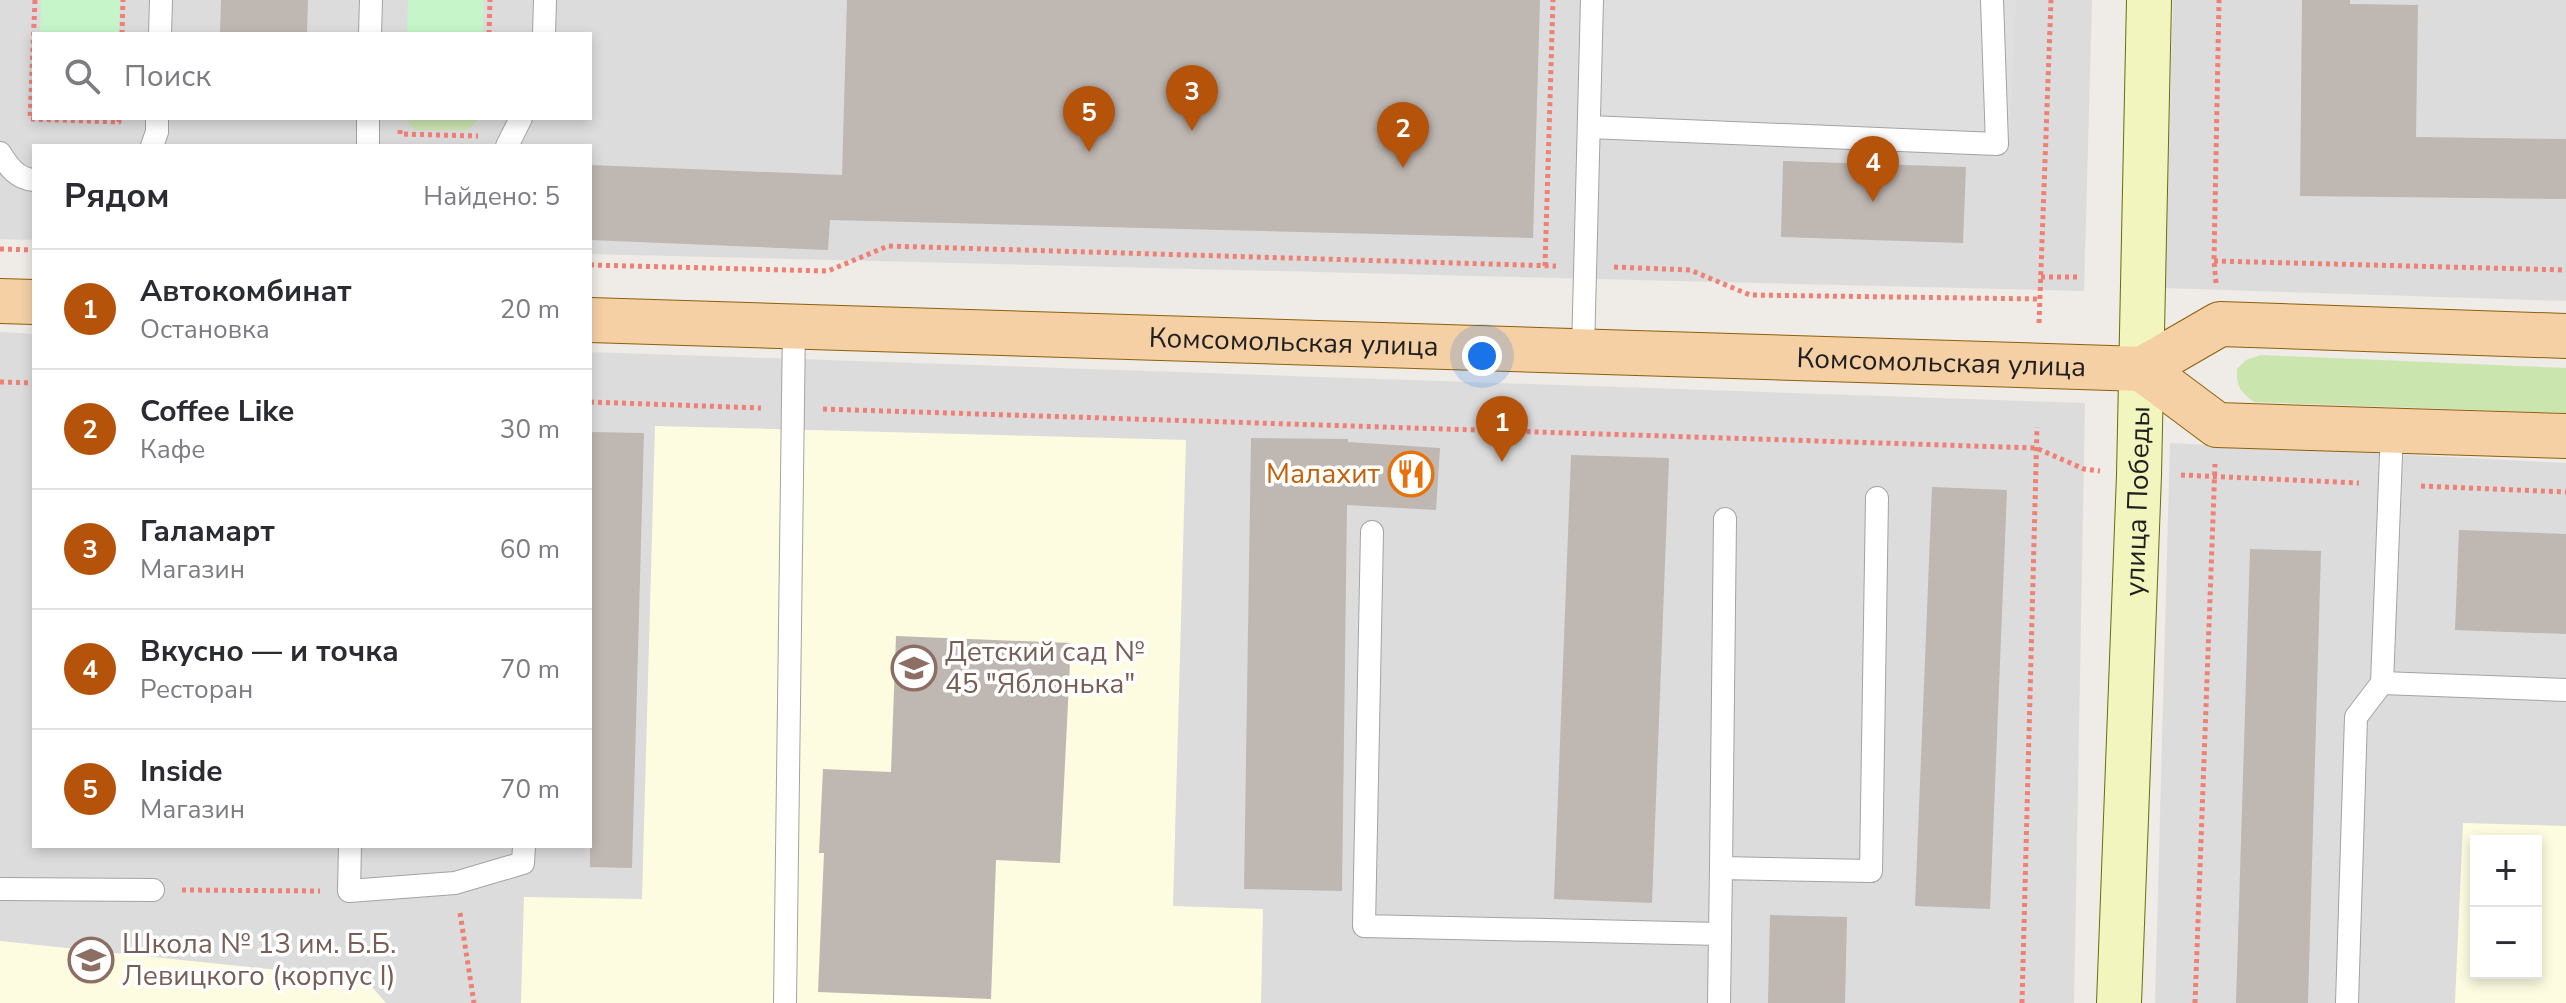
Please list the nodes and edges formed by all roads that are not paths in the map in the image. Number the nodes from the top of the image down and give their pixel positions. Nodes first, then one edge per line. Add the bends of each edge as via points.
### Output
1 (161, 0) edge
2 (371, 0) edge
3 (545, 0) edge
4 (1592, 0) edge
5 (1992, 0) edge
6 (2149, 0) edge
7 (160, 32) edge
8 (370, 32) edge
9 (544, 32) edge
10 (157, 120) edge
11 (368, 120) edge
12 (520, 120) edge
13 (1589, 127) junction
14 (153, 144) edge
15 (368, 144) edge
16 (508, 144) edge
17 (0, 153) edge
18 (32, 180) edge
19 (0, 301) edge
20 (32, 302) edge
21 (592, 320) edge
22 (794, 326) junction
23 (2566, 336) edge
24 (1583, 351) junction
25 (2142, 369) junction
26 (2392, 430) junction
27 (2566, 436) edge
28 (1877, 498) dead end
29 (1725, 519) dead end
30 (1372, 532) dead end
31 (2382, 683) junction
32 (2566, 690) edge
33 (350, 848) edge
34 (524, 848) edge
35 (1721, 868) junction
36 (0, 889) edge
37 (153, 890) road end
38 (1720, 934) junction
39 (785, 1003) edge
40 (1719, 1003) edge
41 (2119, 1003) edge
42 (2347, 1003) edge

1 - 7 lane
2 - 8 lane
3 - 9 lane
4 - 13 lane
5 - 13 lane via 1997,144
6 - 25 main road, улица Победы
10 - 14 lane
11 - 15 lane
12 - 16 lane
13 - 24 lane
17 - 18 lane via 9,168
19 - 20 main road
21 - 22 main road, Комсомольская улица
22 - 24 main road, Комсомольская улица
22 - 39 lane
23 - 25 main road via 2220,324
24 - 25 main road, Комсомольская улица
25 - 26 main road via 2217,425
25 - 41 main road, улица Победы
26 - 27 main road
26 - 31 lane
28 - 35 lane via 1871,871
29 - 35 lane
30 - 38 lane via 1364,926
31 - 32 lane
31 - 42 lane via 2356,717
33 - 34 lane via 349,891 455,883 523,863
35 - 38 lane
36 - 37 lane
38 - 40 lane

